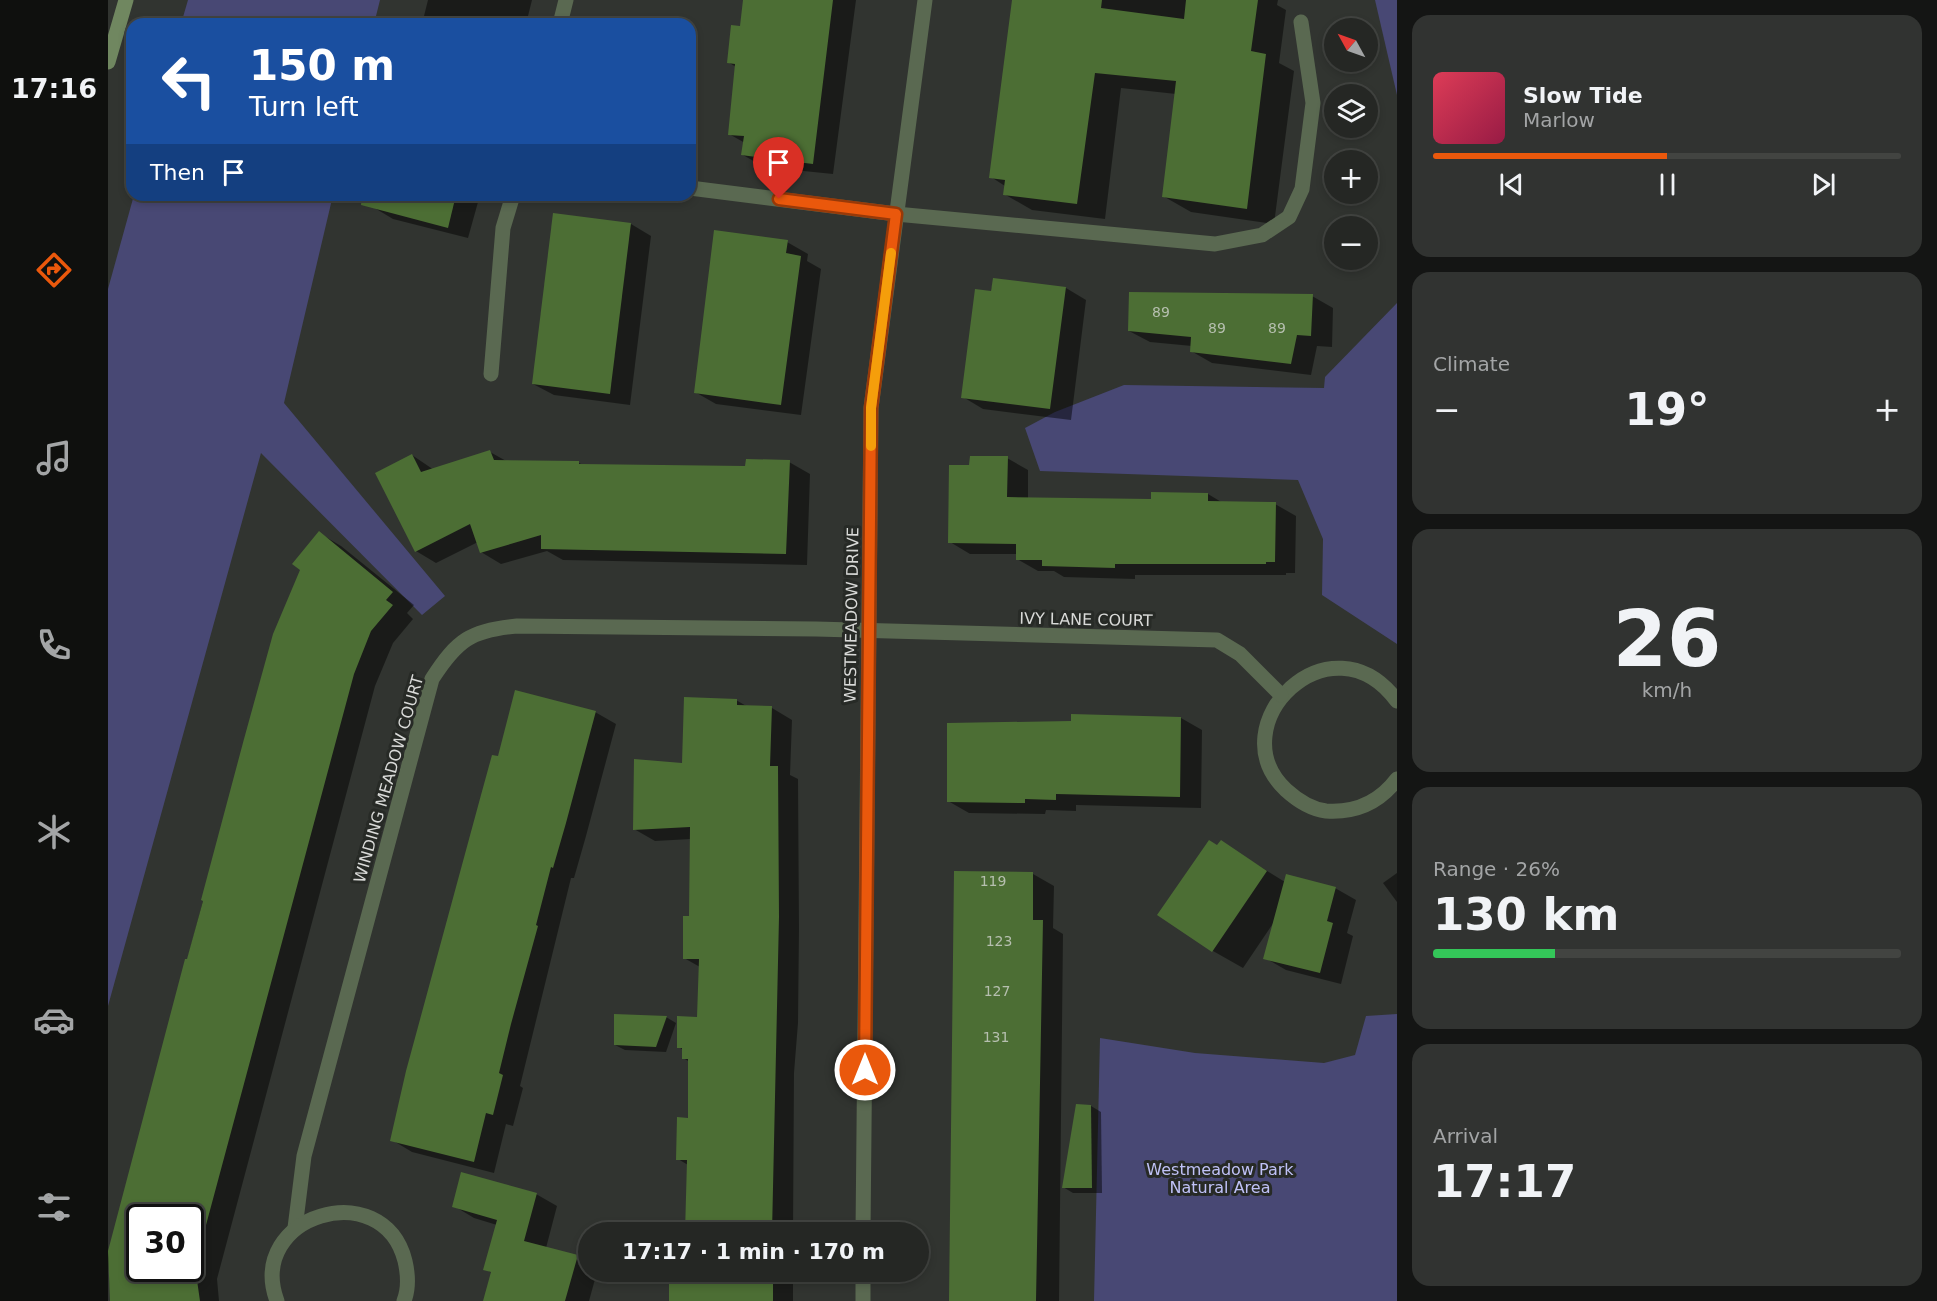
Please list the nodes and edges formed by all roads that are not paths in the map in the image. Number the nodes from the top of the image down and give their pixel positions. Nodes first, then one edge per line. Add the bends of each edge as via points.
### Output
1 (126, 0) edge
2 (566, 0) edge
3 (925, 0) edge
4 (562, 18) edge
5 (1301, 22) dead end
6 (108, 62) edge
7 (696, 189) edge
8 (511, 201) edge
9 (896, 214) junction
10 (491, 374) dead end
11 (869, 633) junction
12 (1281, 695) junction
13 (1397, 701) edge
14 (1397, 779) edge
15 (863, 1222) edge
16 (295, 1228) junction
17 (863, 1282) edge
18 (277, 1301) edge
19 (404, 1301) edge
20 (862, 1301) edge

1 - 6 main road
2 - 4 street
3 - 9 street, WESTMEADOW DRIVE
5 - 9 street via 1313,103 1302,189 1288,217 1262,235 1215,244
7 - 9 street
8 - 10 street via 503,228
9 - 11 street, WESTMEADOW DRIVE via 871,408
11 - 12 street, IVY LANE COURT via 1217,640 1240,654
11 - 15 street, WESTMEADOW DRIVE
11 - 16 street, WINDING MEADOW COURT via 518,626 486,629 464,639 445,658 432,680 307,1145
12 - 13 street via 1299,679 1320,670 1344,668 1367,675 1387,688
12 - 14 street via 1269,716 1265,739 1276,777 1297,800 1319,810 1342,812 1365,806 1386,794
16 - 18 street, WINDING MEADOW COURT via 280,1246 273,1269
16 - 19 street, WINDING MEADOW COURT via 334,1211 355,1213 375,1221 392,1234 403,1252 408,1273
17 - 20 street

